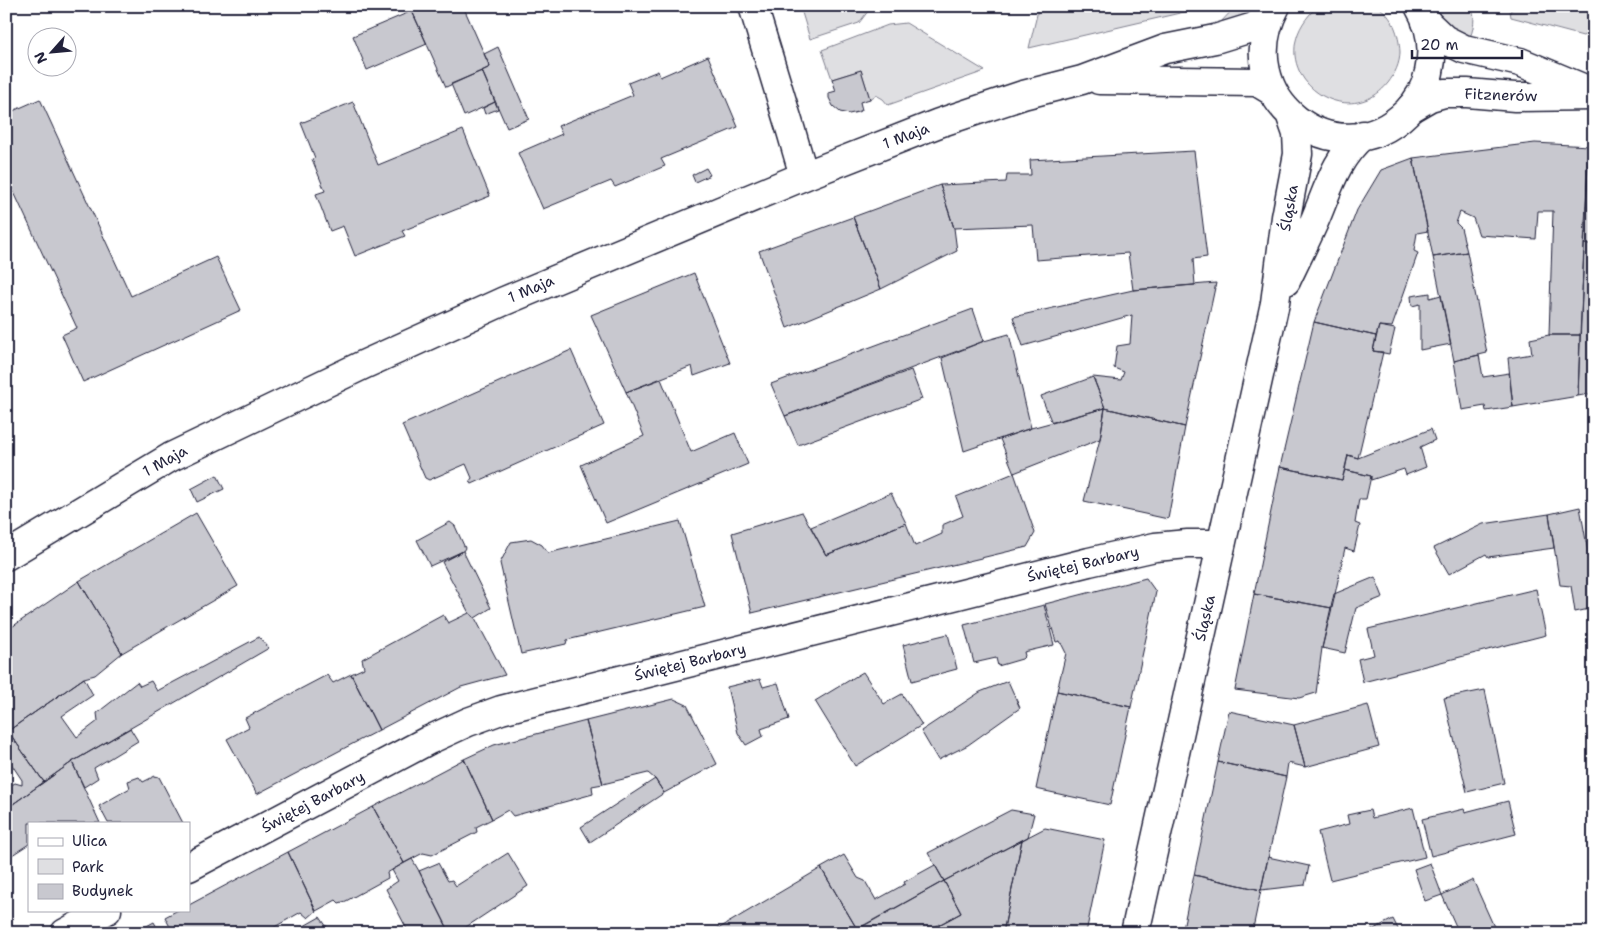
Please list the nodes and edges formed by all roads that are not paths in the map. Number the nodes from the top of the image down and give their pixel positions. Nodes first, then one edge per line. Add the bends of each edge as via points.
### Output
1 (753, 6) edge
2 (1273, 10) edge
3 (1422, 14) edge
4 (1082, 80) junction
5 (1272, 91) junction
6 (1594, 94) edge
7 (1411, 108) junction
8 (1290, 114) junction
9 (1363, 135) junction
10 (804, 176) junction
11 (1275, 303) junction
12 (1221, 544) junction
13 (6, 556) edge
14 (190, 866) edge
15 (103, 912) edge
16 (65, 933) edge
17 (1134, 933) edge

1 - 10 street
2 - 4 street, 1 Maja via 1254,27 1165,49
2 - 5 street via 1262,53
3 - 6 street, Fitznerów via 1444,39 1464,49 1520,62
3 - 7 street via 1431,44 1431,66 1424,88
4 - 5 street, 1 Maja via 1256,82
4 - 10 street, 1 Maja via 991,105
5 - 8 street
6 - 7 street, Fitznerów via 1515,97 1444,93
7 - 9 street via 1394,123
8 - 9 street via 1323,134
8 - 11 street, Śląska via 1297,134 1298,154
9 - 11 street, Śląska via 1337,165 1312,227
10 - 13 street, 1 Maja via 502,302 346,373 171,457
11 - 12 street, Śląska
12 - 14 street, Świętej Barbary via 1155,547 1089,562 501,710 429,740
12 - 17 street, Śląska
15 - 16 street

